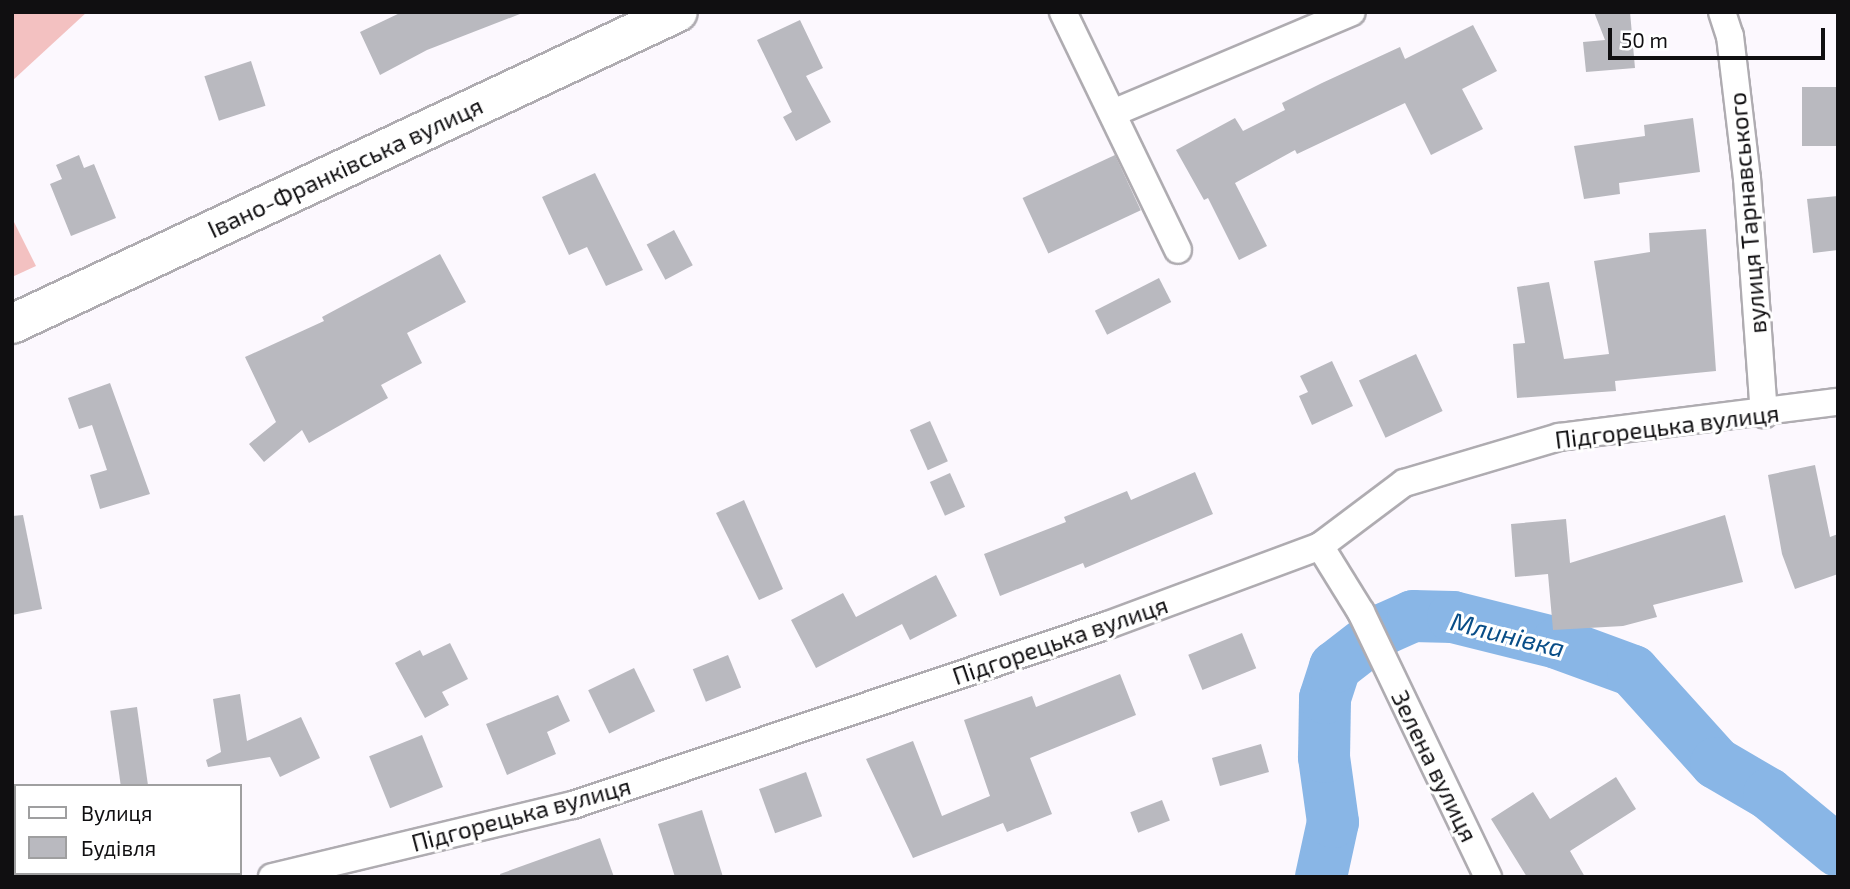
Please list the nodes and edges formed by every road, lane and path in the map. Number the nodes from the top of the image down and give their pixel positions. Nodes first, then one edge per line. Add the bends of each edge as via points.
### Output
1 (678, 12) edge
2 (1063, 12) edge
3 (1352, 12) edge
4 (1722, 12) edge
5 (1113, 113) junction
6 (1178, 250) dead end
7 (12, 324) edge
8 (1838, 402) edge
9 (1763, 414) junction
10 (1320, 546) junction
11 (272, 877) edge
12 (1488, 877) edge

1 - 7 main road, Івано-Франківська вулиця
2 - 5 street
3 - 5 street
4 - 9 street, вулиця Тарнавського via 1730,36 1747,178
5 - 6 street
8 - 9 street, Підгорецька вулиця
9 - 10 street, Підгорецька вулиця via 1546,441 1404,483
10 - 11 street, Підгорецька вулиця via 1108,625 573,805
10 - 12 street, Зелена вулиця via 1361,612

